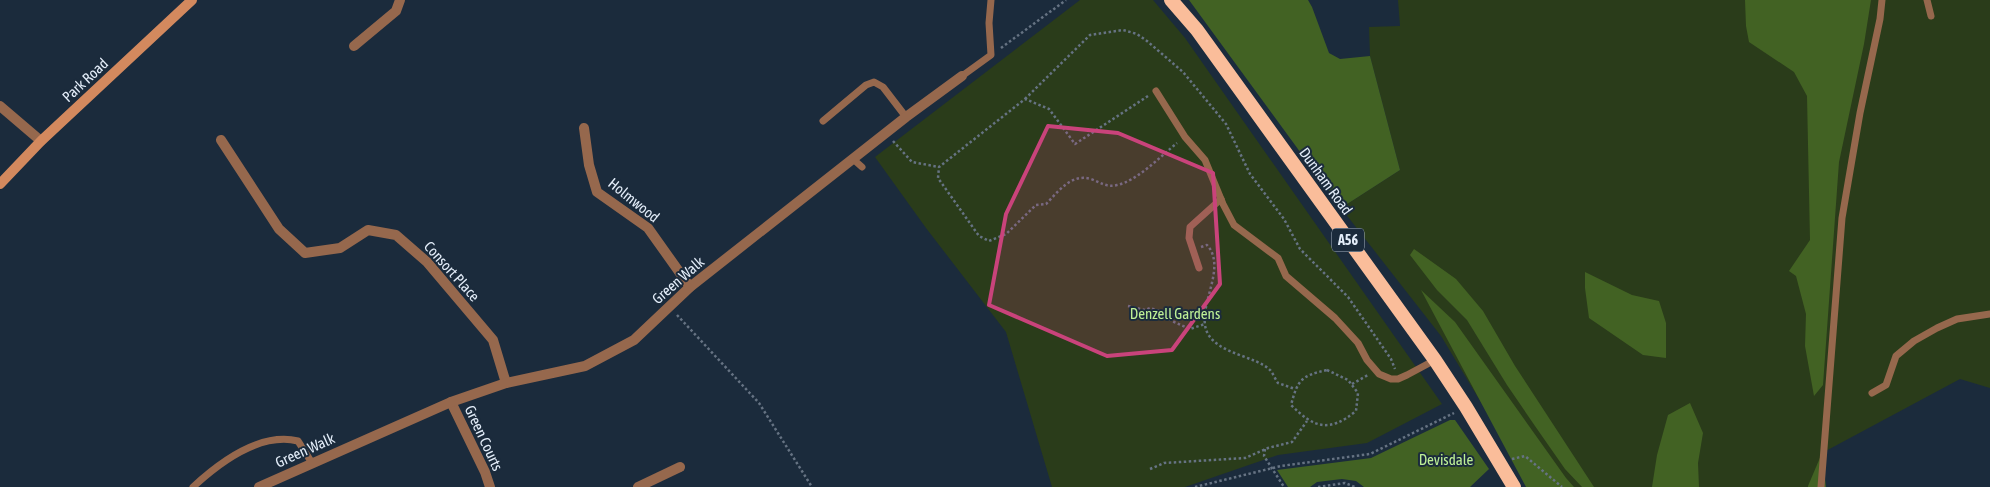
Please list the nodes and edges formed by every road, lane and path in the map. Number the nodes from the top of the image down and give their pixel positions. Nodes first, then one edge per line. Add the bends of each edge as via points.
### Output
1 (192, 0) edge
2 (400, 0) edge
3 (992, 0) edge
4 (1066, 0) edge
5 (1171, 0) edge
6 (1882, 0) edge
7 (1927, 0) edge
8 (1931, 16) dead end
9 (354, 46) dead end
10 (991, 55) junction
11 (962, 76) joint
12 (1156, 91) joint
13 (1025, 99) junction
14 (0, 106) edge
15 (906, 117) junction
16 (823, 121) dead end
17 (584, 128) dead end
18 (885, 133) junction
19 (1185, 136) junction
20 (221, 140) dead end
21 (41, 141) junction
22 (853, 159) junction
23 (862, 167) dead end
24 (939, 167) junction
25 (0, 184) edge
26 (1221, 199) junction
27 (1193, 249) junction
28 (1199, 268) dead end
29 (690, 287) junction
30 (669, 306) junction
31 (1128, 306) dead end
32 (1990, 314) edge
33 (1205, 324) junction
34 (1435, 360) junction
35 (1376, 370) junction
36 (1398, 379) junction
37 (506, 382) junction
38 (1352, 384) junction
39 (1295, 389) junction
40 (1872, 393) dead end
41 (451, 402) junction
42 (1466, 406) junction
43 (1307, 421) junction
44 (1265, 449) junction
45 (312, 464) junction
46 (1502, 464) junction
47 (680, 467) dead end
48 (1273, 468) junction
49 (1150, 469) dead end
50 (1281, 485) edge
51 (193, 487) edge
52 (259, 487) edge
53 (490, 487) edge
54 (638, 487) edge
55 (812, 487) edge
56 (1195, 487) edge
57 (1284, 487) edge
58 (1318, 487) edge
59 (1355, 487) edge
60 (1514, 487) edge
61 (1562, 487) edge
62 (1821, 487) edge

1 - 21 main road, Park Road
2 - 9 street via 396,10
3 - 10 lane via 989,24
4 - 10 path
5 - 34 highway, Dunham Road / A56 via 1197,30
6 - 62 lane via 1842,218
7 - 8 lane
10 - 11 lane, Green Walk
11 - 15 street, Green Walk
12 - 13 path via 1075,144 1049,109
12 - 19 lane
13 - 24 path
13 - 36 path via 1090,35 1123,30 1147,41 1183,72 1226,124 1250,174 1284,219 1300,249 1348,297 1391,359
14 - 21 street
15 - 16 lane via 883,87 874,82
15 - 18 street, Green Walk
17 - 29 street, Holmwood via 588,165 597,192 648,228
18 - 22 street, Green Walk
18 - 24 path via 912,162
19 - 24 path via 1136,176 1117,185 1102,185 1090,179 1066,183 1046,204 1036,205 1006,234 989,241 979,236 938,178
19 - 26 lane via 1206,160
20 - 37 street, Consort Place via 279,229 305,253 340,248 368,230 396,235 426,262 493,340
21 - 25 main road, Park Road
22 - 23 lane
22 - 29 street, Green Walk
26 - 27 lane via 1190,227
26 - 35 lane via 1234,225 1278,258 1286,276 1335,318 1358,343
27 - 28 lane
27 - 33 path via 1207,246 1211,251 1214,275
29 - 30 street, Green Walk
30 - 37 street, Green Walk via 634,340 585,366
30 - 55 path via 759,403
31 - 33 path via 1159,311 1190,329
32 - 40 lane via 1957,319 1914,341 1896,356 1886,385
33 - 39 path via 1207,333 1215,342 1270,370 1278,383
34 - 36 lane
34 - 42 highway, Dunham Road / A56
35 - 36 lane via 1391,379
35 - 38 path
37 - 41 street, Green Walk
38 - 39 path via 1327,370 1307,375
38 - 43 path via 1358,393 1356,411 1342,422 1329,425
39 - 43 path via 1291,405
41 - 45 street, Green Walk
41 - 53 street, Green Courts
42 - 46 highway, Dunham Road / A56
42 - 48 path via 1370,454
43 - 44 path via 1292,442
44 - 48 path via 1264,456
44 - 49 path via 1245,458 1164,463
45 - 51 lane via 298,441 285,438 254,445 236,454
45 - 52 street, Green Walk
46 - 60 highway, Dunham Road / A56
46 - 61 path via 1525,456
47 - 54 street
48 - 50 path
48 - 56 path
50 - 57 path
58 - 59 path via 1345,483

